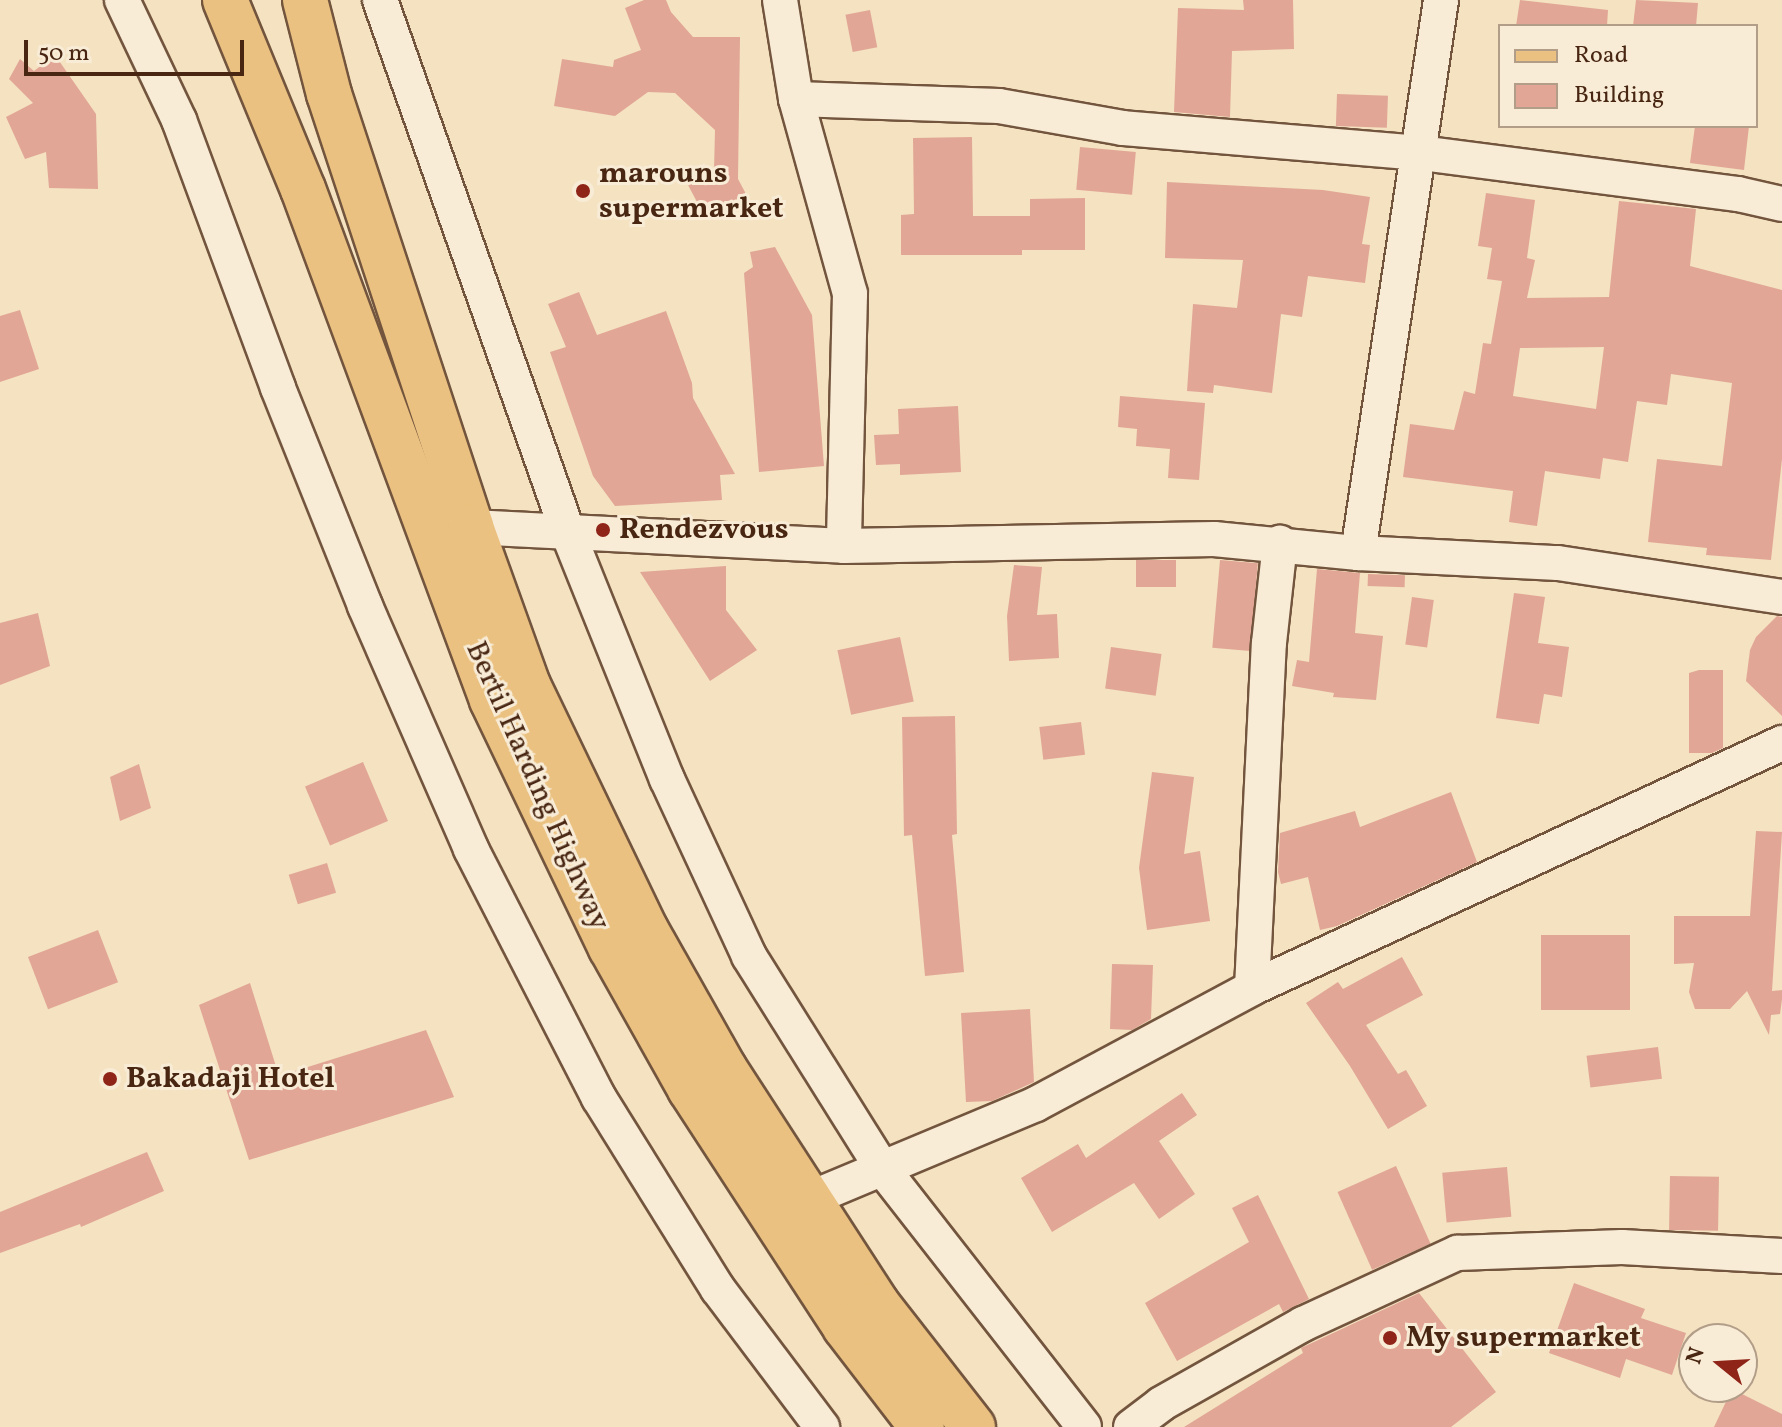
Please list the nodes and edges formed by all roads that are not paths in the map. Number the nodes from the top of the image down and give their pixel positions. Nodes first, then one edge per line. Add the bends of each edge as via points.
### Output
1 (122, 0) edge
2 (225, 0) edge
3 (305, 0) edge
4 (380, 0) edge
5 (780, 0) edge
6 (1441, 0) edge
7 (796, 99) junction
8 (1421, 153) junction
9 (1782, 204) edge
10 (471, 527) junction
11 (568, 533) junction
12 (1280, 543) junction
13 (844, 546) junction
14 (1358, 553) junction
15 (1782, 597) edge
16 (1782, 743) edge
17 (1252, 988) junction
18 (882, 1168) junction
19 (809, 1199) junction
20 (1782, 1256) edge
21 (822, 1427) edge
22 (922, 1427) edge
23 (973, 1427) edge
24 (1084, 1427) edge
25 (1131, 1427) edge

1 - 21 street via 179,120 330,518 478,863 599,1098 718,1289
2 - 22 main road, Bertil Harding Highway via 298,176 492,700 611,948 690,1089 845,1327
3 - 10 main road, Bertil Harding Highway via 329,94
4 - 11 street
5 - 7 street
6 - 8 street
7 - 8 street via 999,106 1168,133
7 - 13 street via 850,294
8 - 9 street
8 - 14 street
10 - 11 street
10 - 19 main road, Bertil Harding Highway via 528,685 646,930 724,1068
11 - 13 street
11 - 18 street via 667,779 749,956
12 - 13 street via 1214,539
12 - 14 street
12 - 17 street via 1269,643
14 - 15 street via 1558,563
16 - 17 street
17 - 18 street via 1036,1104
18 - 19 street
18 - 24 street
19 - 23 main road, Bertil Harding Highway via 877,1304
20 - 25 street via 1622,1247 1457,1253 1303,1324 1161,1404

